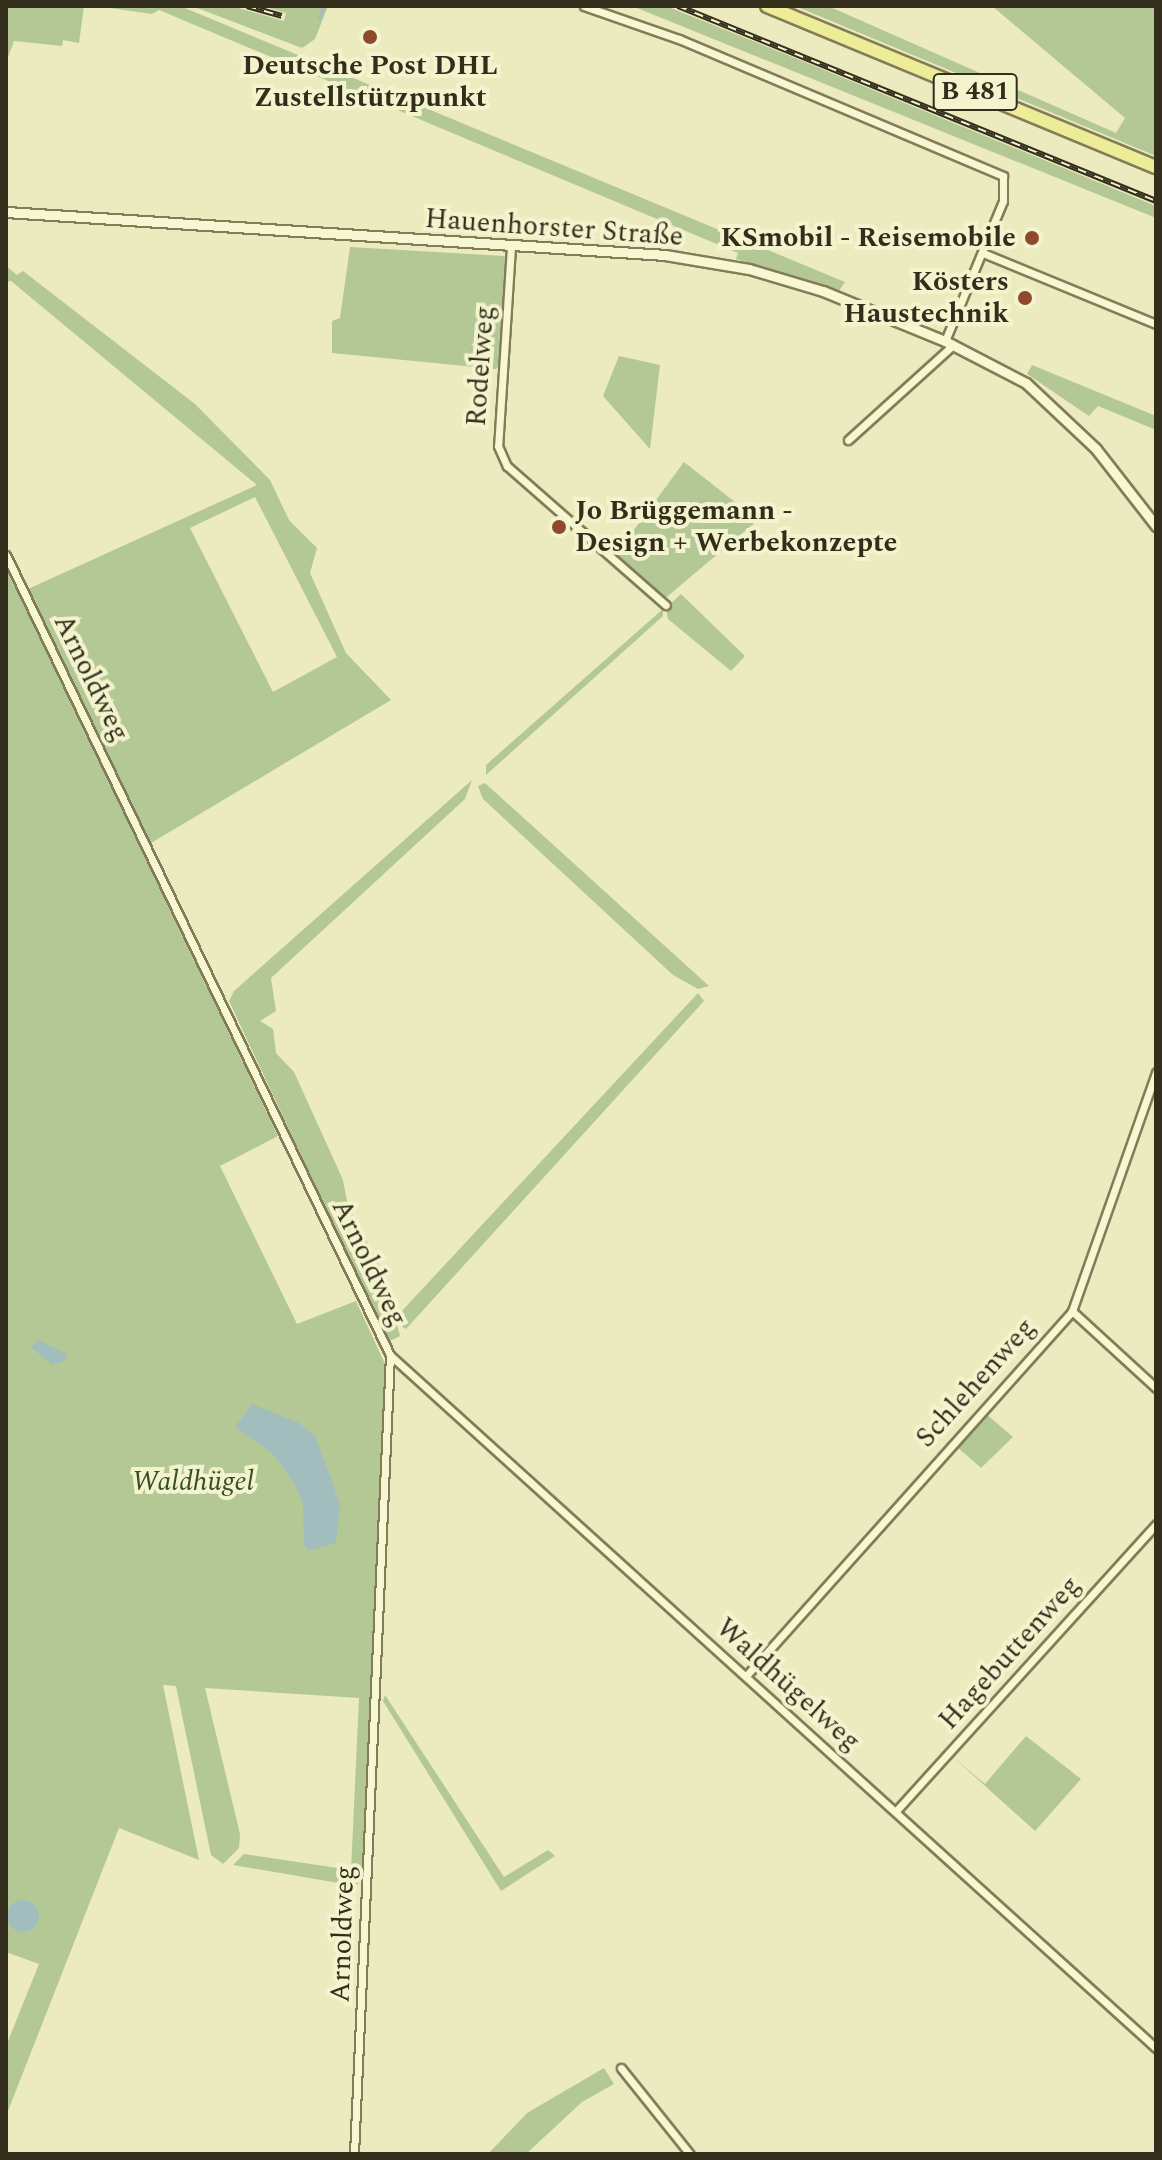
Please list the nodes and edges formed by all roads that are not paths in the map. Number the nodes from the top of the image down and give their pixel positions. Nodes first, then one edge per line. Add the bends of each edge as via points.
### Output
1 (584, 6) edge
2 (767, 6) edge
3 (1156, 167) edge
4 (6, 212) edge
5 (511, 247) junction
6 (983, 253) junction
7 (1156, 324) edge
8 (949, 343) junction
9 (848, 440) dead end
10 (1156, 526) edge
11 (6, 555) edge
12 (666, 605) dead end
13 (1156, 1072) edge
14 (1072, 1311) junction
15 (390, 1355) junction
16 (1156, 1388) edge
17 (1156, 1524) edge
18 (746, 1676) junction
19 (896, 1811) junction
20 (1156, 2048) edge
21 (621, 2068) dead end
22 (354, 2154) edge
23 (690, 2154) edge

1 - 6 street via 679,39 998,172 1006,194
2 - 3 main road, B 481
4 - 5 street, Hauenhorster Straße
5 - 8 street, Hauenhorster Straße via 665,255 749,269 823,291
5 - 12 street, Rodelweg via 498,446 507,466
6 - 7 street
6 - 8 street
8 - 9 street
8 - 10 street, Hauenhorster Straße via 1026,383 1063,414
11 - 15 street, Arnoldweg
13 - 14 street, Schlehenweg
14 - 16 street
14 - 18 street, Schlehenweg
15 - 18 street, Waldhügelweg
15 - 22 street, Arnoldweg
17 - 19 street, Hagebuttenweg
18 - 19 street, Waldhügelweg
19 - 20 street, Waldhügelweg
21 - 23 street

